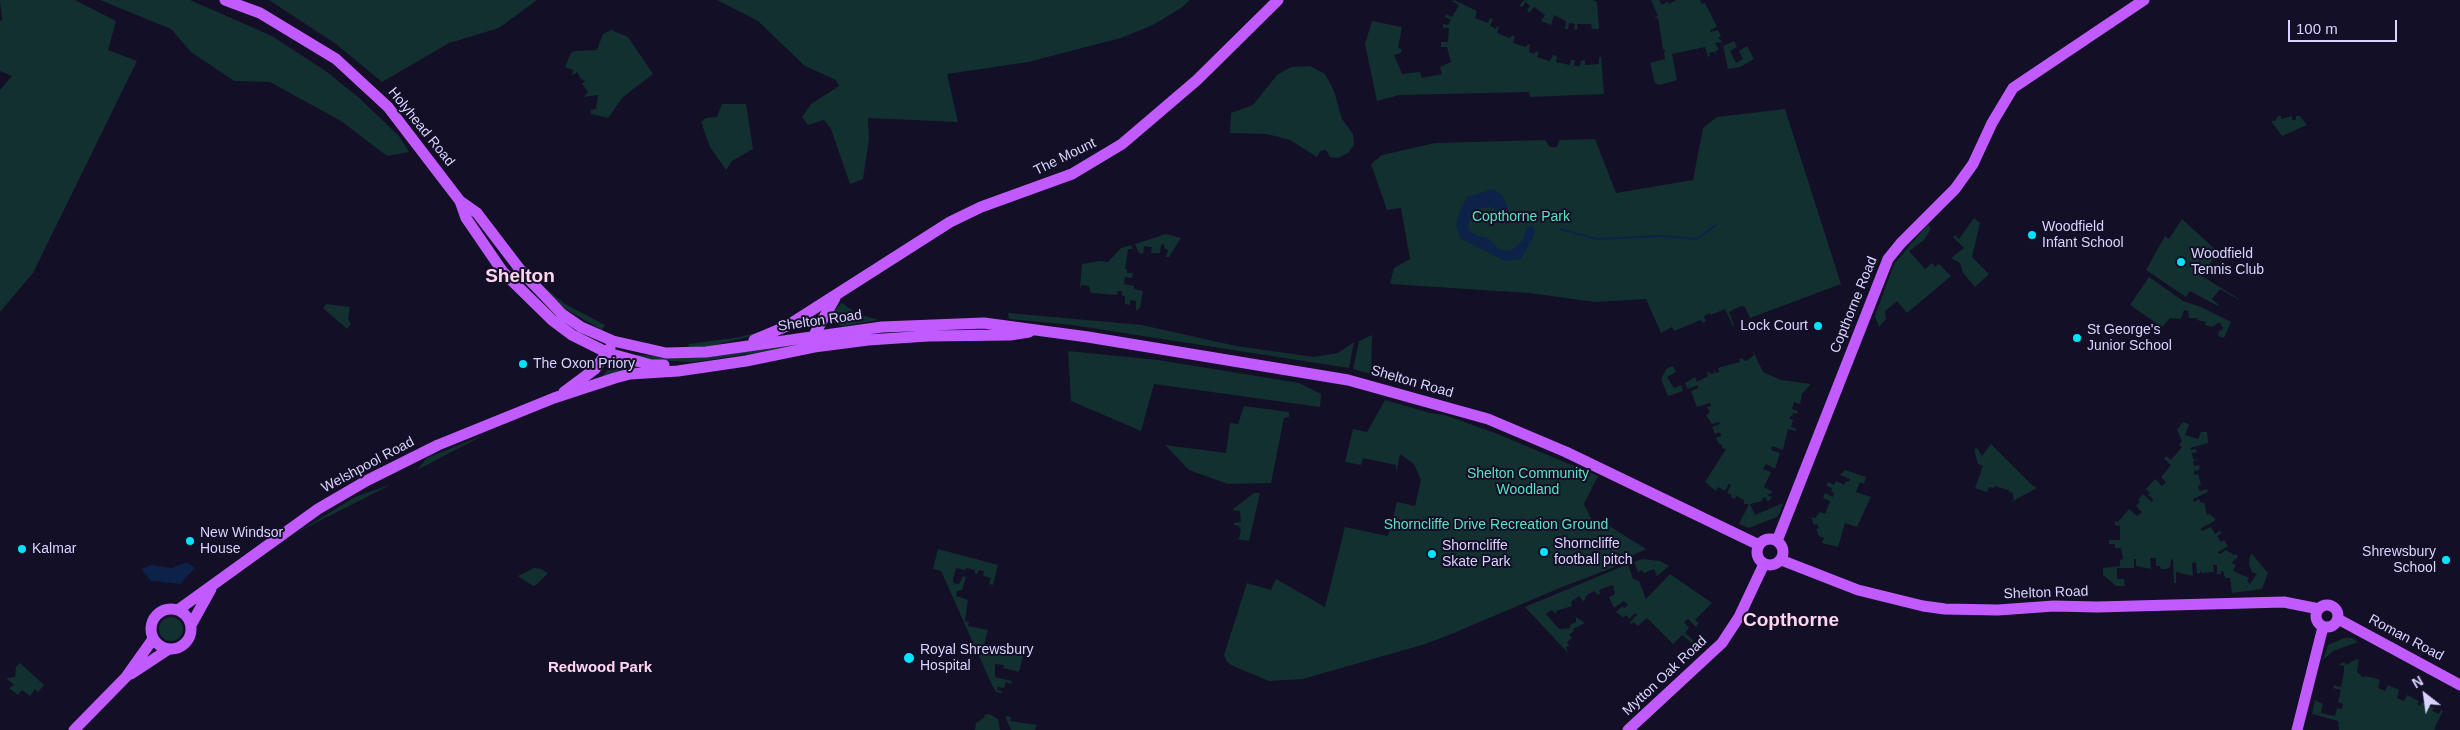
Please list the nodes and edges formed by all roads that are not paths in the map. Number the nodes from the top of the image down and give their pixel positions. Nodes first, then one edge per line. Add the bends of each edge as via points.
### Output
1 (225, 0) edge
2 (1278, 0) edge
3 (2144, 0) edge
4 (460, 201) junction
5 (835, 298) junction
6 (817, 308) junction
7 (612, 341) junction
8 (814, 342) junction
9 (724, 350) junction
10 (608, 353) junction
11 (698, 367) junction
12 (585, 389) junction
13 (554, 398) junction
14 (1777, 541) junction
15 (1759, 545) junction
16 (1781, 560) junction
17 (1764, 564) junction
18 (212, 586) junction
19 (2319, 609) junction
20 (178, 610) junction
21 (2338, 619) junction
22 (191, 625) junction
23 (2323, 627) junction
24 (153, 639) junction
25 (169, 649) junction
26 (126, 677) junction
27 (2460, 685) edge
28 (74, 730) edge
29 (1628, 730) edge
30 (2297, 730) edge

1 - 4 main road, Holyhead Road via 260,13 336,60 388,107
2 - 5 main road, The Mount via 1197,80 1122,144 1072,174 950,222 894,256
3 - 14 main road, Copthorne Road via 2014,88 1992,123 1973,164 1955,189 1888,259
4 - 7 main road, Holyhead Road via 477,213 522,272 562,314
4 - 10 main road, Holyhead Road via 466,218 481,241 503,272 527,297 572,335
5 - 6 main road, The Mount
5 - 8 main road, The Mount
6 - 8 main road via 813,320
6 - 9 main road, The Mount via 778,332
7 - 9 main road, Shelton Road via 666,353
7 - 10 main road, Welshpool Road
8 - 9 main road, Shelton Road
8 - 11 main road, Welshpool Road via 746,361
8 - 15 main road, Shelton Road via 915,324 984,323 1348,380 1488,419 1566,452
10 - 11 main road via 651,365
10 - 12 main road, Welshpool Road via 605,368
10 - 13 main road, Welshpool Road via 585,378
11 - 12 main road, Welshpool Road via 630,374
12 - 13 main road, Welshpool Road
13 - 18 main road, Welshpool Road via 438,445 366,481 318,509
14 - 15 main road via 1767,539
14 - 16 main road via 1782,547
15 - 17 main road via 1756,554
16 - 17 main road via 1771,566
16 - 19 main road, Shelton Road via 1858,590 1945,609 2284,602
17 - 29 main road, Mytton Oak Road via 1739,617 1722,643
18 - 20 main road, Welshpool Road
18 - 22 main road, Welshpool Road
19 - 21 main road via 2331,606 2336,610
19 - 23 main road via 2316,620
20 - 22 main road via 184,613
20 - 24 main road, Welshpool Road via 166,610 156,616 151,625
21 - 23 main road via 2334,625
21 - 27 main road, Roman Road
22 - 25 main road, Welshpool Road via 187,642
23 - 30 main road
24 - 25 main road
24 - 26 main road, Welshpool Road
25 - 26 main road, Welshpool Road
26 - 28 main road, Welshpool Road

